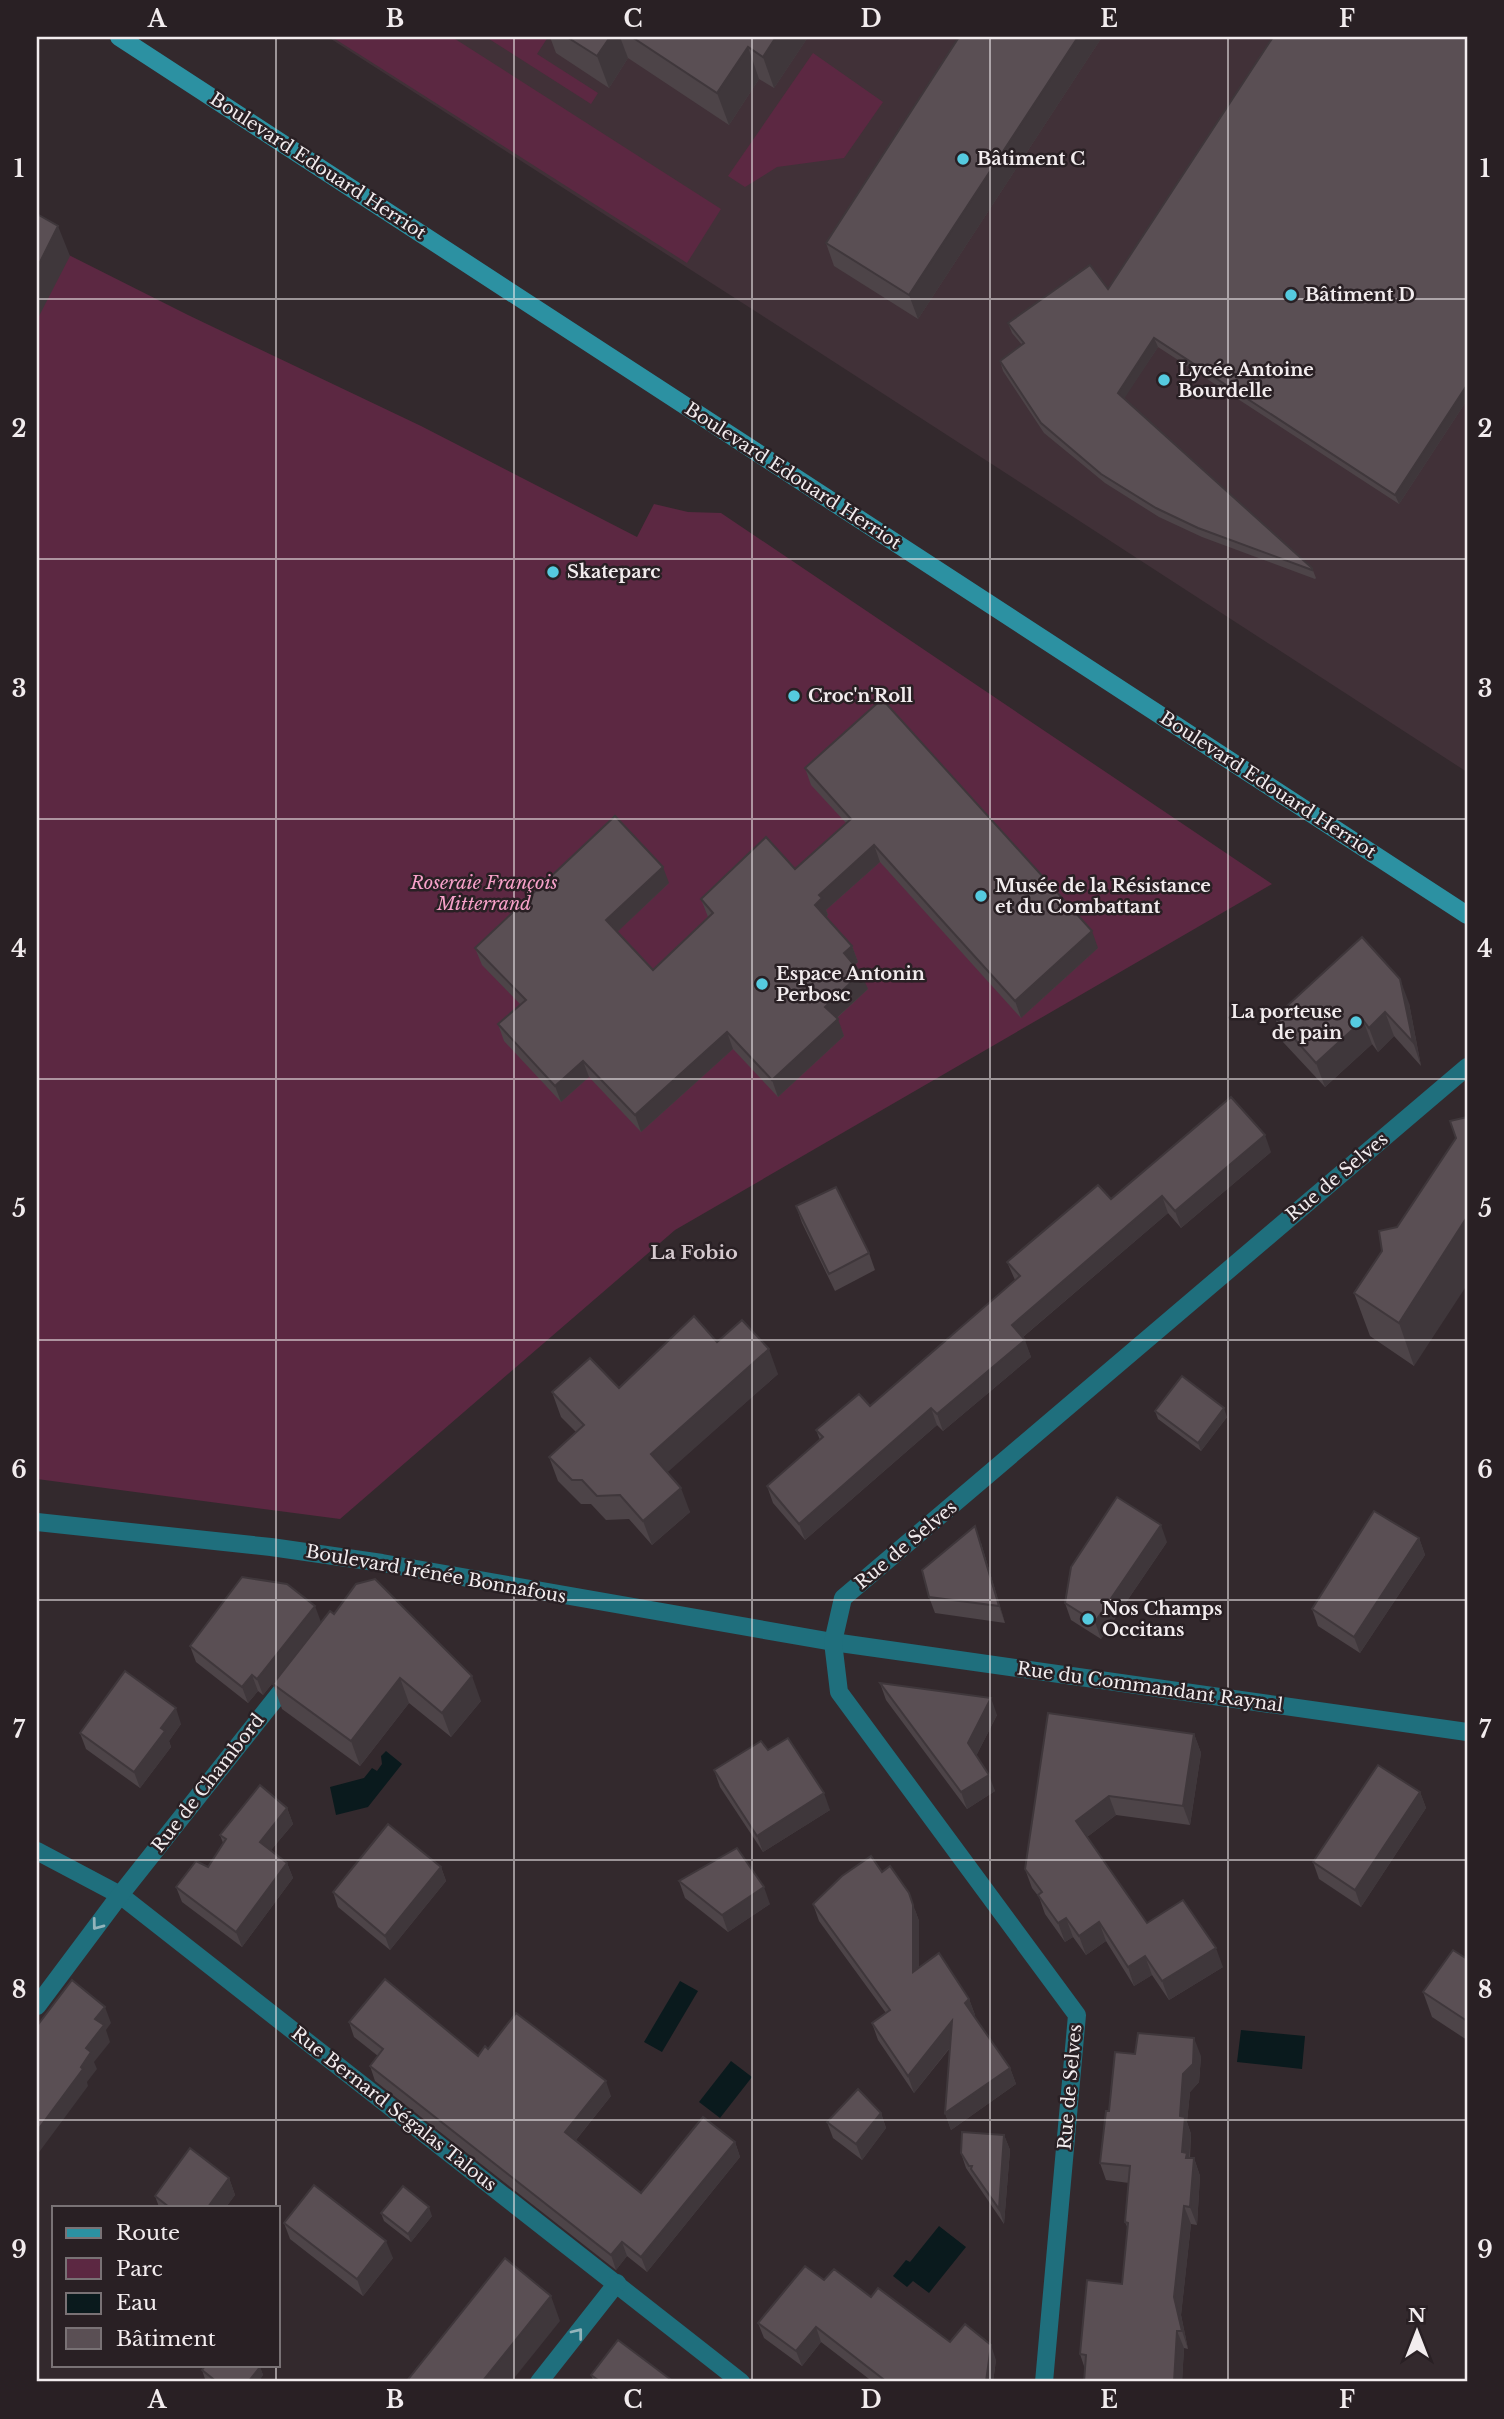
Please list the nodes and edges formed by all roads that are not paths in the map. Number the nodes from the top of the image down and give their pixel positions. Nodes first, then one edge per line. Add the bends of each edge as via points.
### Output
1 (119, 37) edge
2 (1467, 915) edge
3 (1467, 1067) edge
4 (37, 1522) edge
5 (833, 1642) junction
6 (299, 1669) edge
7 (1467, 1732) edge
8 (37, 1851) edge
9 (120, 1895) junction
10 (37, 2006) edge
11 (617, 2284) junction
12 (539, 2382) edge
13 (741, 2382) edge
14 (1044, 2382) edge

1 - 2 main road, Boulevard Edouard Herriot
3 - 5 street, Rue de Selves via 843,1598
4 - 5 street, Boulevard Irénée Bonnafous via 271,1547 378,1569
5 - 7 street, Rue du Commandant Raynal
5 - 14 street, Rue de Selves via 839,1692 1077,2015
6 - 9 street, Rue de Chambord
8 - 9 street, Rue Bernard Ségalas Talous
9 -> 10 street, Rue de Chambord
9 - 11 street, Rue Bernard Ségalas Talous
12 -> 11 street
11 - 13 street, Rue Bernard Ségalas Talous

